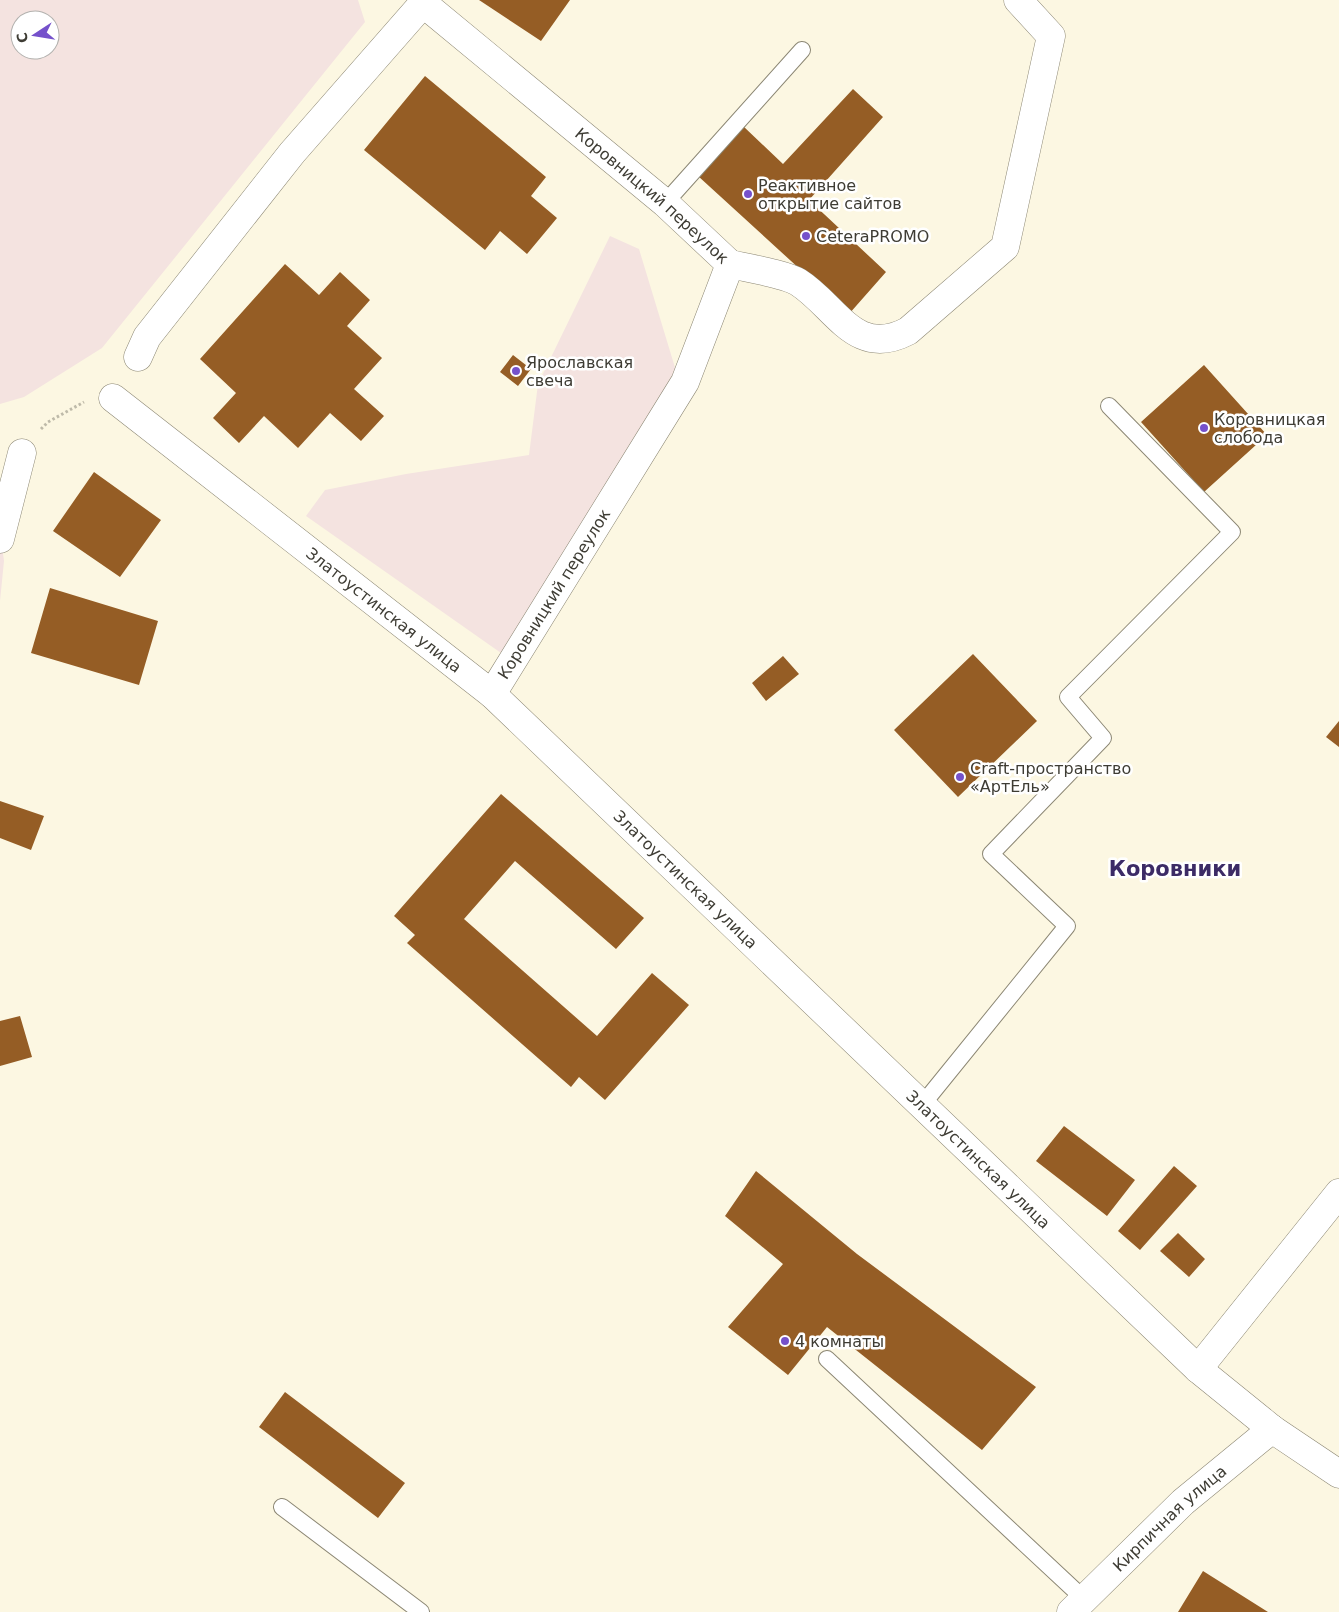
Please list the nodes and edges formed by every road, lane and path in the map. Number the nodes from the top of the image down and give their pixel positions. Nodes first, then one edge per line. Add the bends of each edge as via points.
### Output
1 (1018, 0) edge
2 (425, 2) edge
3 (802, 50) dead end
4 (665, 203) junction
5 (730, 264) junction
6 (138, 357) dead end
7 (113, 398) joint
8 (1109, 406) dead end
9 (22, 454) joint
10 (0, 539) edge
11 (492, 694) junction
12 (922, 1105) junction
13 (1339, 1193) edge
14 (827, 1359) dead end
15 (1198, 1369) junction
16 (1272, 1429) junction
17 (1339, 1474) edge
18 (282, 1507) dead end
19 (1077, 1605) edge
20 (421, 1612) edge

1 - 5 street via 1050,36 1004,247 908,331 895,338 880,340 867,338 853,330 797,282
2 - 4 street, Коровницкий переулок
2 - 6 street via 292,153 147,337
3 - 4 lane
4 - 5 street, Коровницкий переулок
5 - 11 street, Коровницкий переулок via 685,382
7 - 9 path via 93,397 48,422
7 - 11 street, Златоустинская улица
8 - 12 lane via 1232,532 1068,697 1103,738 991,854 1067,926
9 - 10 street
11 - 12 street, Златоустинская улица
12 - 15 street, Златоустинская улица
13 - 15 street
14 - 19 lane
15 - 16 street, Златоустинская улица
16 - 17 street, Златоустинская улица
16 - 19 street, Кирпичная улица via 1182,1502
18 - 20 lane

